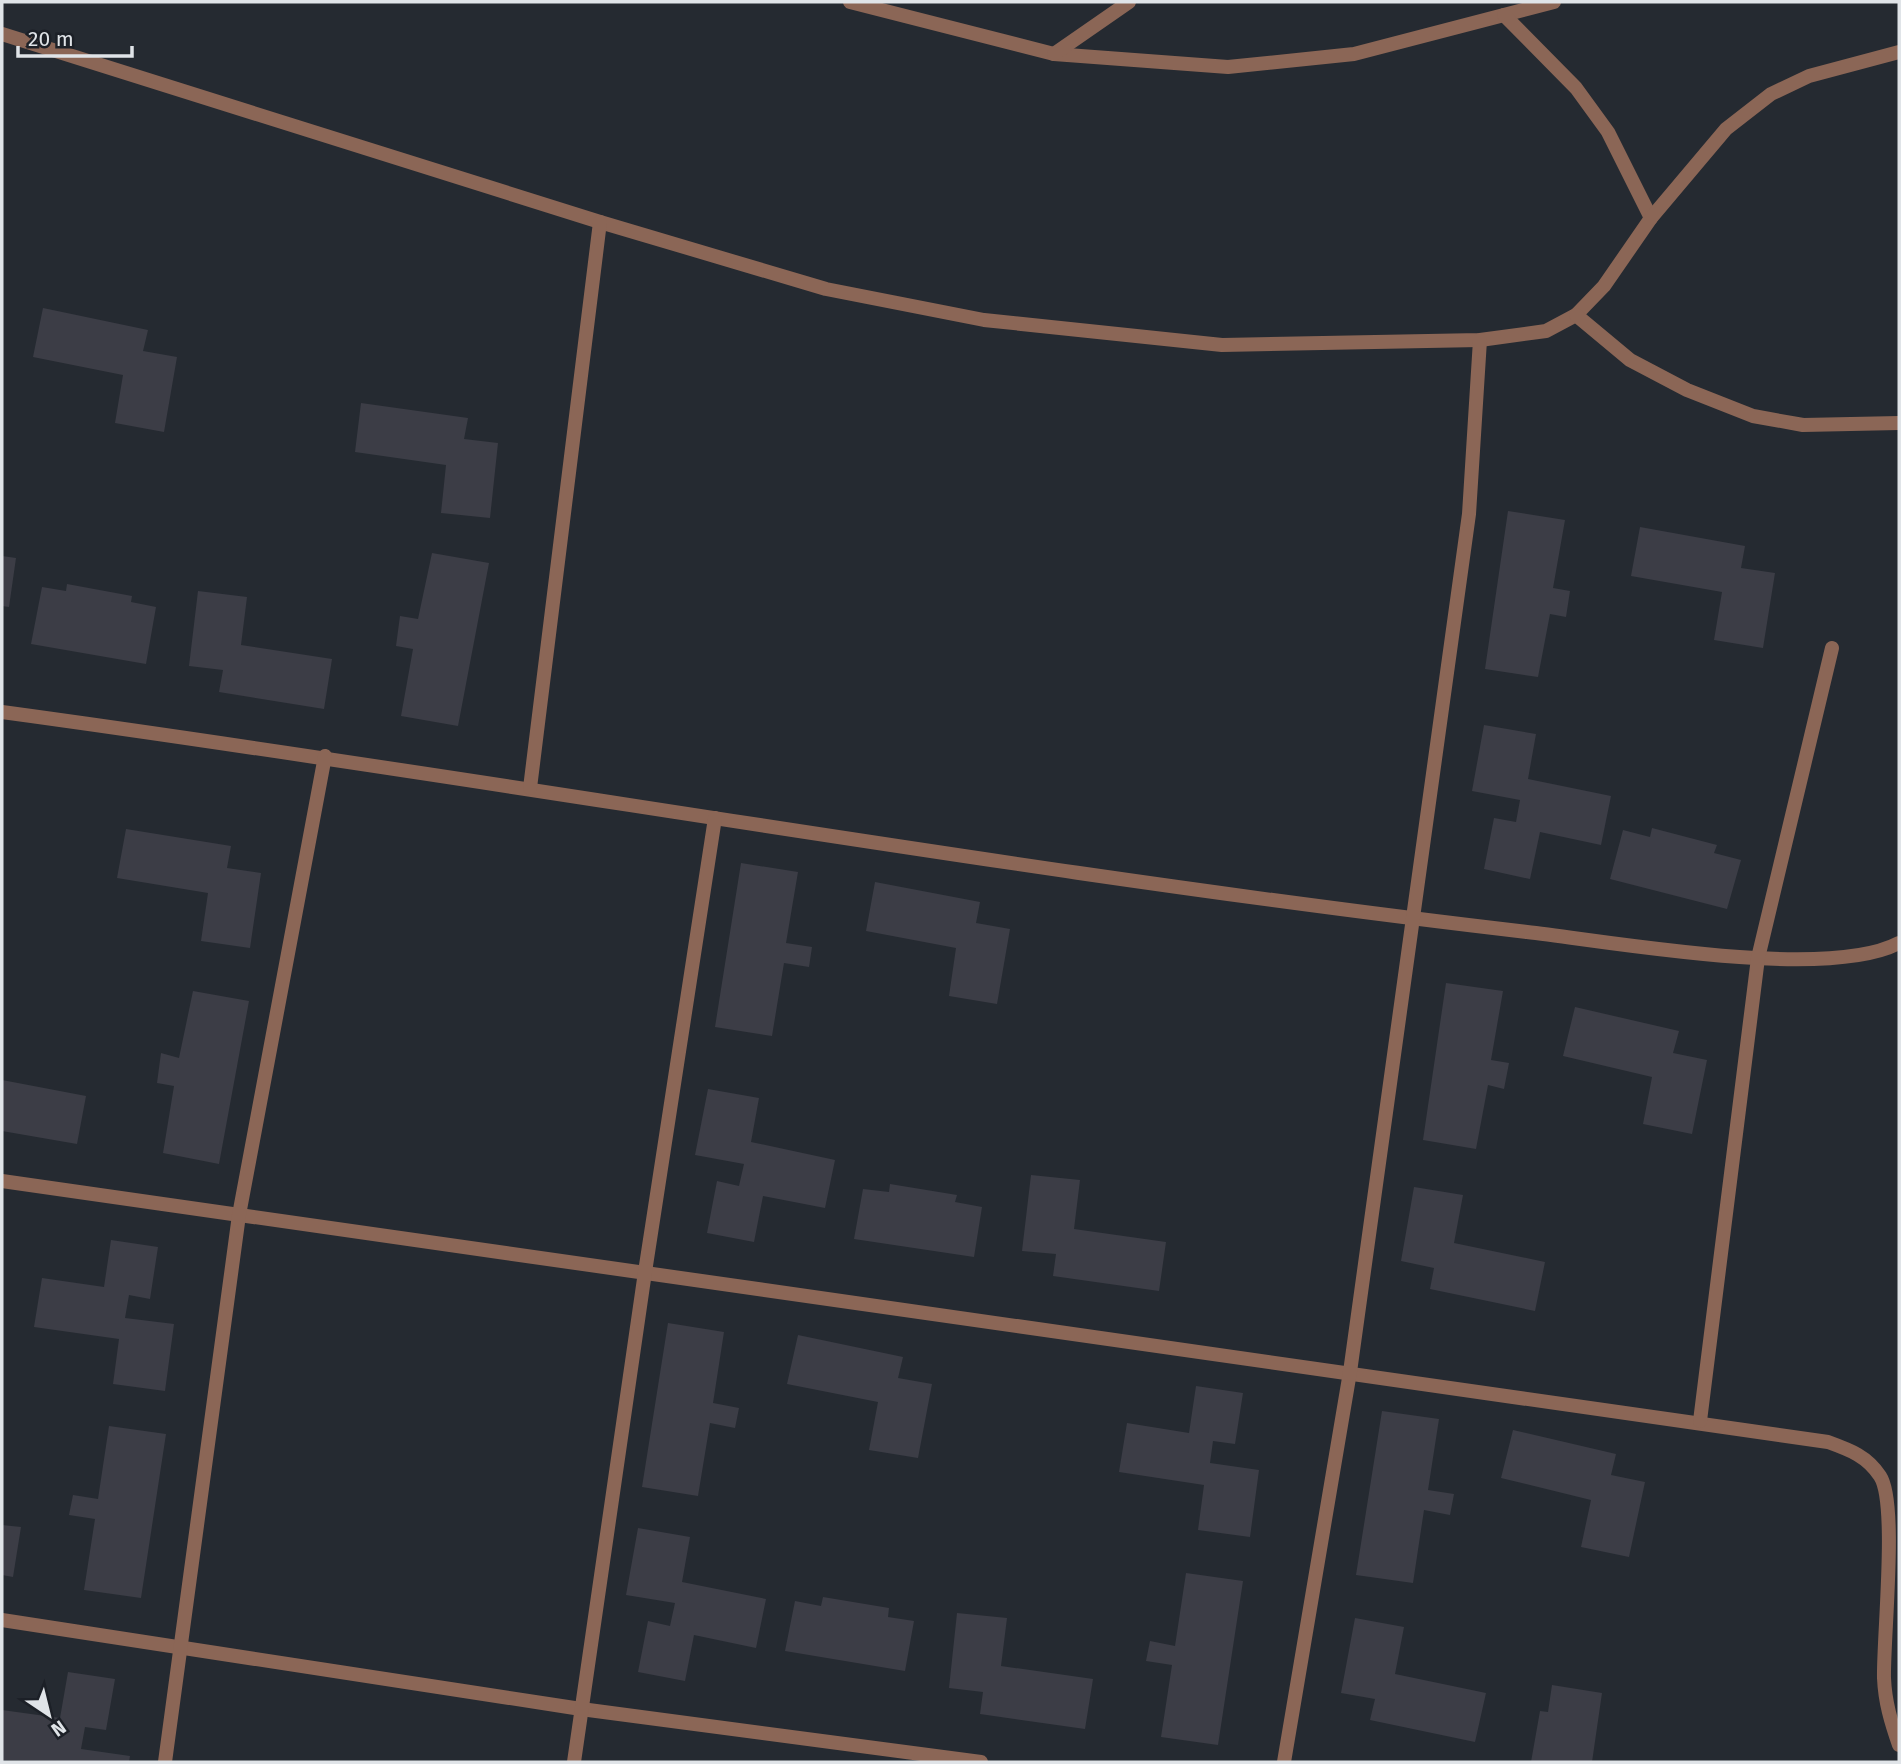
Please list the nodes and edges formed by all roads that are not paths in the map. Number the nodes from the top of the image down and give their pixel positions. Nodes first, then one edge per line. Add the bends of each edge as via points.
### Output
1 (850, 2) edge
2 (1129, 2) edge
3 (1554, 2) edge
4 (1504, 15) junction
5 (2, 34) edge
6 (1899, 52) edge
7 (1054, 54) junction
8 (1651, 218) junction
9 (600, 222) junction
10 (1576, 315) junction
11 (1480, 340) junction
12 (1899, 423) edge
13 (1832, 648) dead end
14 (2, 712) edge
15 (325, 756) junction
16 (530, 788) junction
17 (715, 818) junction
18 (1410, 918) junction
19 (1899, 943) edge
20 (1758, 958) junction
21 (2, 1181) edge
22 (239, 1215) junction
23 (645, 1272) junction
24 (1350, 1372) junction
25 (1700, 1421) junction
26 (2, 1620) edge
27 (178, 1646) junction
28 (581, 1709) junction
29 (1899, 1745) edge
30 (165, 1762) edge
31 (574, 1762) edge
32 (981, 1762) edge
33 (1284, 1762) edge

1 - 7 street
2 - 7 street
3 - 4 street
4 - 7 street via 1354,54 1228,67
4 - 8 street via 1576,88 1608,132
5 - 9 street
6 - 8 street via 1809,76 1771,94 1726,129
8 - 10 street via 1604,286
9 - 11 street via 826,289 984,320 1222,345
9 - 16 street
10 - 11 street via 1546,331
10 - 12 street via 1630,360 1687,390 1753,416 1802,425
11 - 18 street via 1469,514
13 - 20 street
14 - 15 street
15 - 16 street
15 - 22 street
16 - 17 street
17 - 18 street
17 - 23 street
18 - 20 street
18 - 24 street
19 - 20 street via 1885,950 1840,957
20 - 25 street
21 - 22 street
22 - 23 street
22 - 27 street
23 - 24 street
23 - 28 street
24 - 25 street
24 - 33 street
25 - 29 street via 1828,1442 1859,1453 1882,1478 1888,1514 1884,1678 1888,1716
26 - 27 street
27 - 28 street
27 - 30 street
28 - 31 street
28 - 32 street

